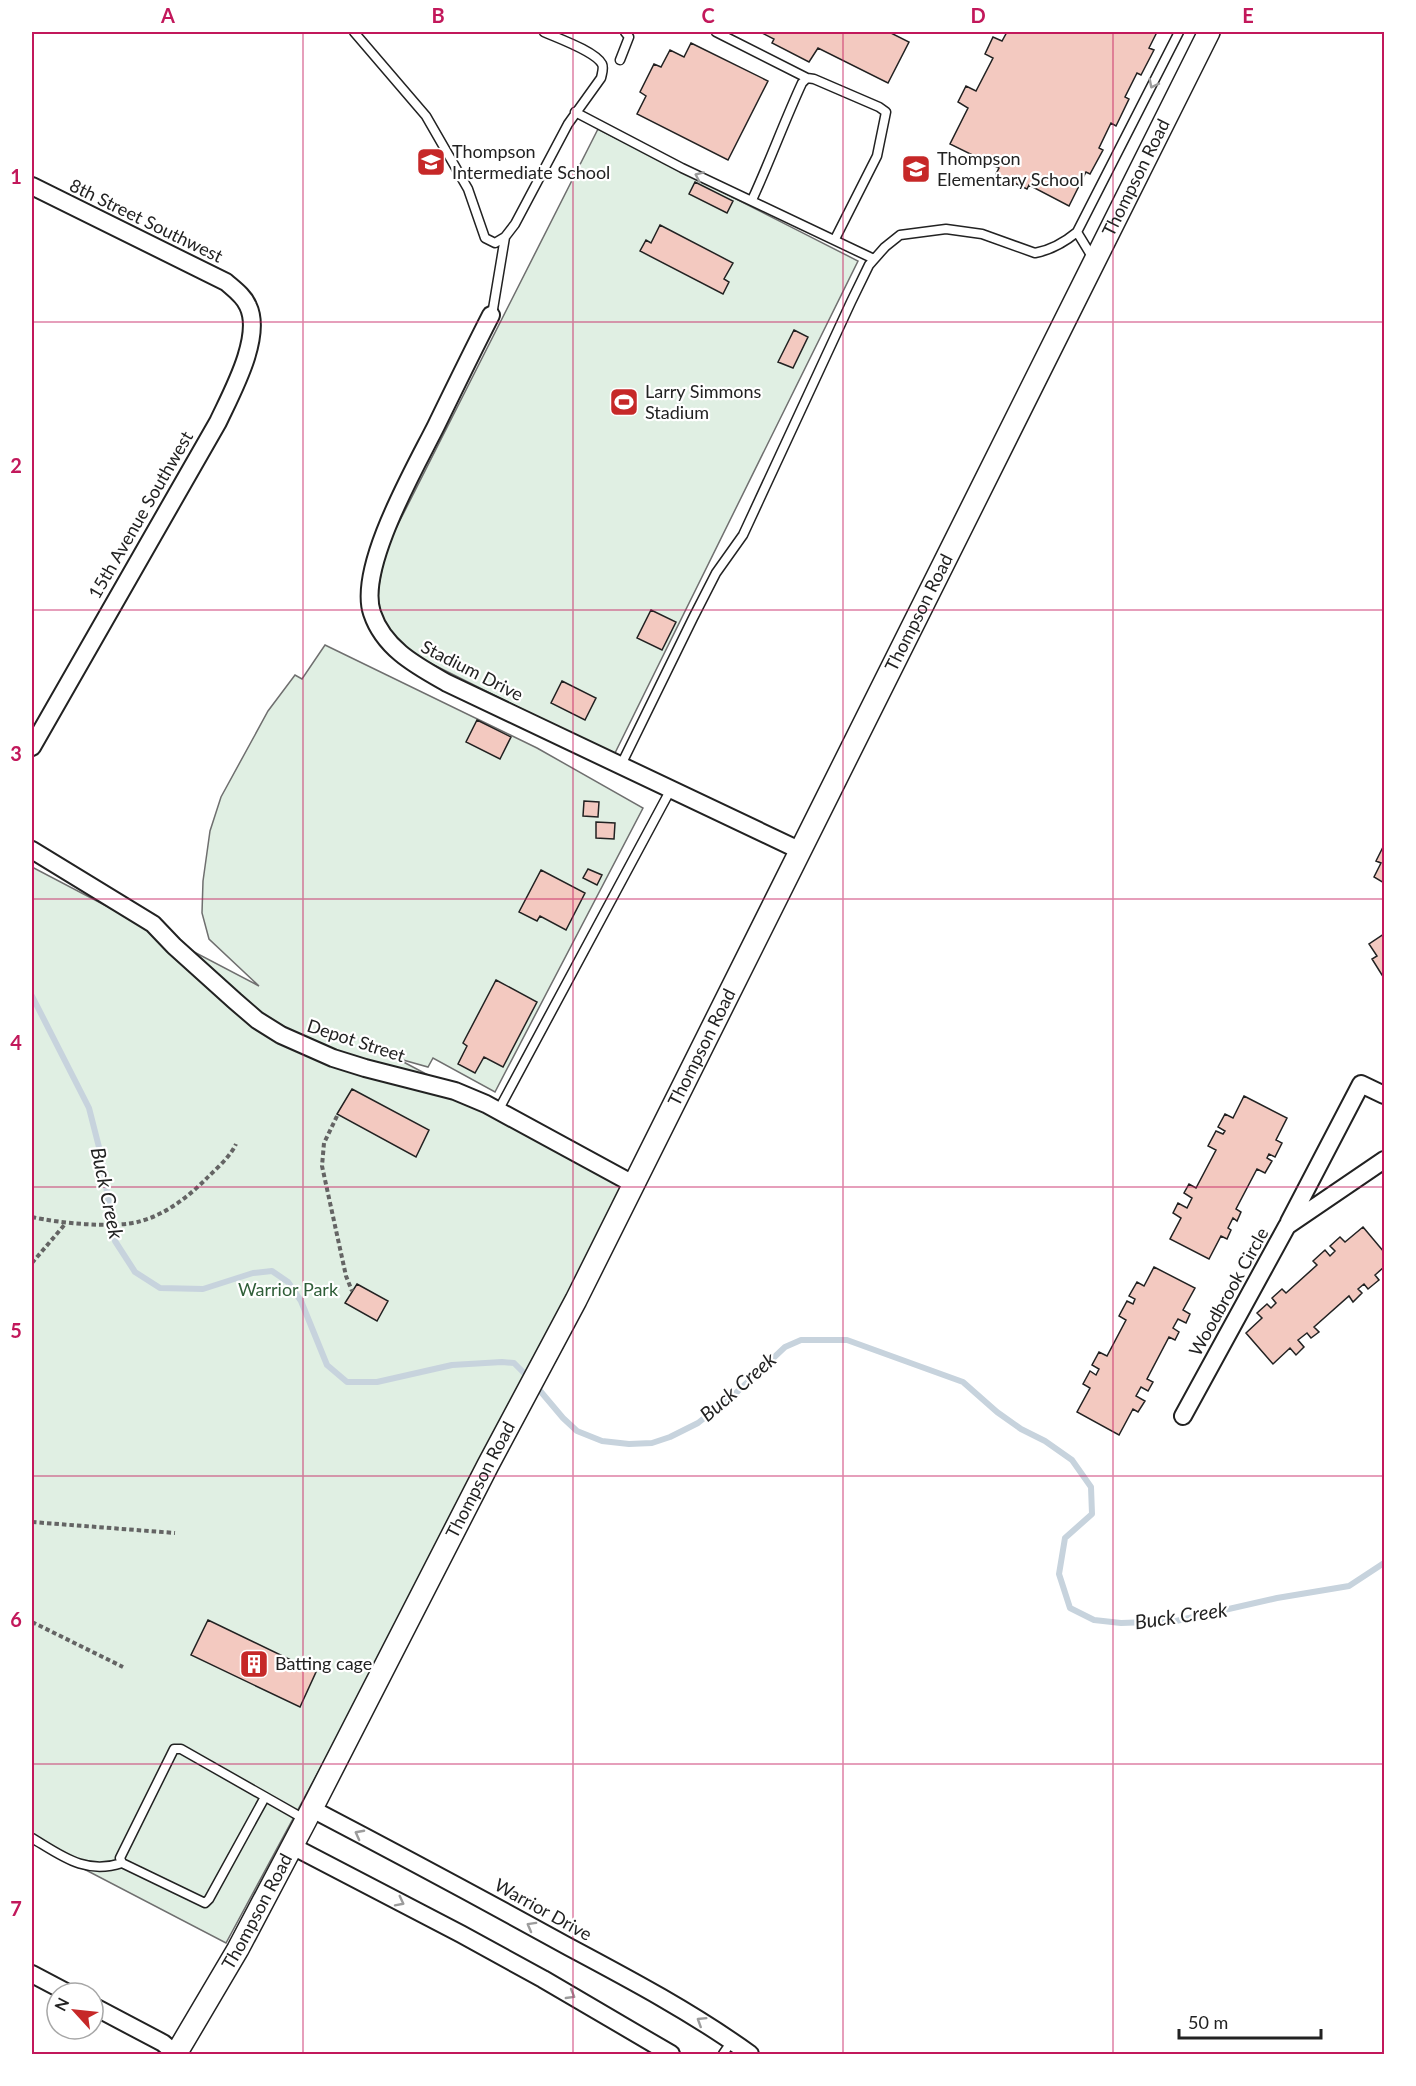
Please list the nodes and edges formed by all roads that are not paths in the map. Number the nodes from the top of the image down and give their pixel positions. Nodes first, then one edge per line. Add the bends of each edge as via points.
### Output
1 (354, 32) edge
2 (544, 32) edge
3 (625, 32) edge
4 (716, 32) edge
5 (1179, 32) edge
6 (1209, 32) edge
7 (620, 60) dead end
8 (807, 78) junction
9 (575, 112) junction
10 (32, 186) edge
11 (752, 200) junction
12 (1077, 232) junction
13 (506, 237) junction
14 (835, 239) junction
15 (874, 259) junction
16 (1094, 260) junction
17 (240, 294) joint
18 (490, 315) joint
19 (32, 747) edge
20 (621, 765) junction
21 (671, 789) junction
22 (32, 850) edge
23 (801, 851) junction
24 (1384, 1095) edge
25 (498, 1112) junction
26 (1384, 1160) edge
27 (635, 1185) junction
28 (1287, 1226) junction
29 (1184, 1416) dead end
30 (266, 1797) junction
31 (309, 1815) junction
32 (32, 1838) edge
33 (292, 1846) junction
34 (122, 1863) junction
35 (105, 2012) edge
36 (727, 2048) edge
37 (176, 2054) edge
38 (671, 2055) edge
39 (750, 2055) edge

1 - 13 lane via 426,116 468,189 485,238 495,243
2 - 9 lane via 594,56 602,64 601,78
3 - 7 lane via 628,37
4 - 8 lane
5 -> 12 lane
6 - 16 street, Thompson Road
8 - 11 lane
8 - 14 lane via 886,112 877,156
11 -> 9 lane
9 - 13 lane
10 - 17 street, 8th Street Southwest via 226,282
11 - 14 lane
12 - 15 lane via 1066,241 1035,253 982,234 946,229 900,235
12 - 16 lane
13 - 18 lane
14 - 15 lane
15 - 20 lane via 743,535 716,573
16 - 23 street, Thompson Road
17 - 19 street, 15th Avenue Southwest via 248,305 251,330 244,367 218,422
18 - 20 street, Stadium Drive via 386,531 370,586 372,613 387,641 424,670
20 - 21 street, Stadium Drive
21 - 23 street, Stadium Drive
21 - 25 lane
22 - 25 street, Depot Street via 153,924 235,1001 281,1035 354,1065 455,1091
23 - 27 street, Thompson Road
24 - 28 street via 1361,1084
25 - 27 street, Depot Street
26 - 28 street, Woodbrook Circle
27 - 31 street, Thompson Road
28 - 29 street, Woodbrook Circle
30 - 31 lane
30 - 34 lane via 205,1903
30 - 34 lane via 181,1749 174,1749 120,1858
31 - 33 street, Thompson Road
36 -> 31 street, Warrior Drive via 646,1989 458,1885
32 - 34 lane via 86,1866 107,1868
33 - 37 street, Thompson Road via 238,1949
33 -> 38 street via 462,1934
35 - 37 street via 164,2043
36 - 39 street, Warrior Drive

